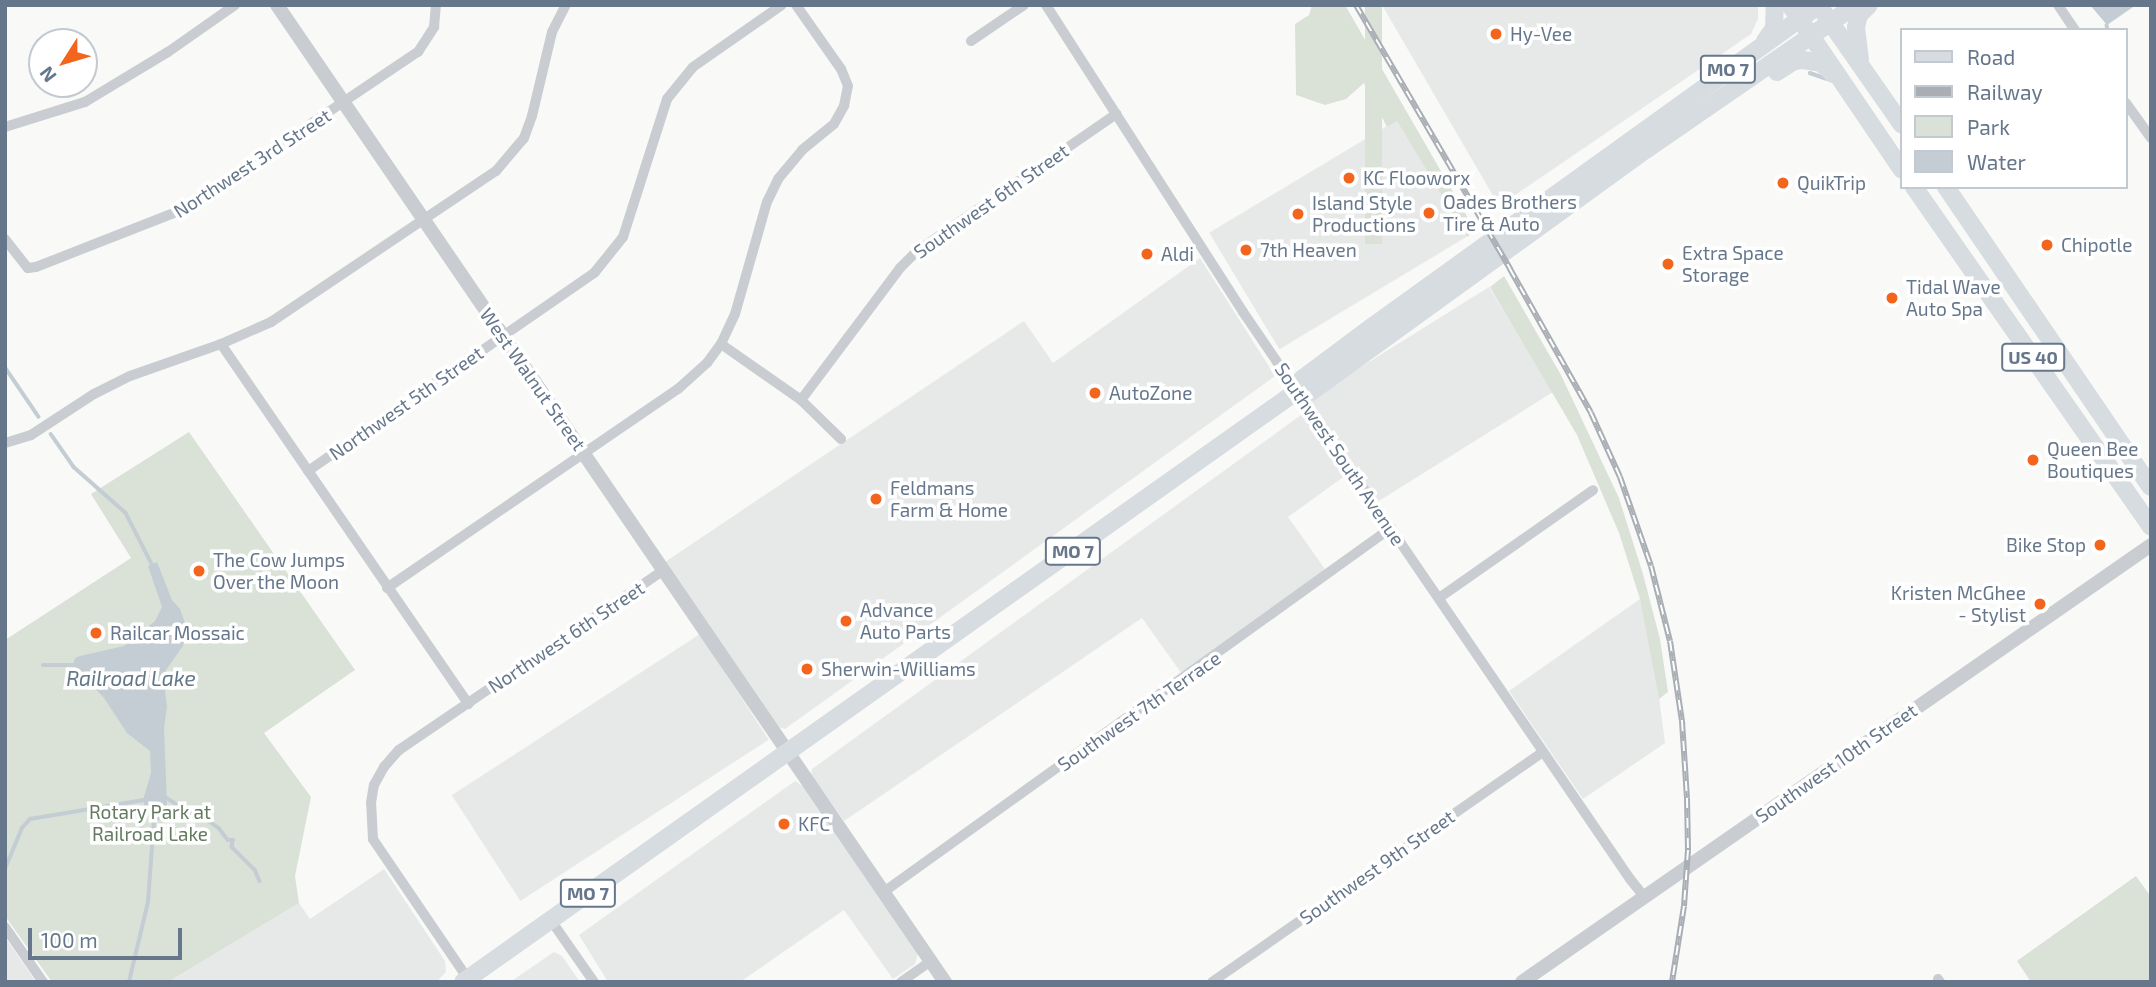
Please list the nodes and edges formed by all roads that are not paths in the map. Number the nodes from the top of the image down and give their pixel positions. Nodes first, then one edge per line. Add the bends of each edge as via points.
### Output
1 (235, 5) edge
2 (277, 5) edge
3 (436, 5) edge
4 (566, 5) edge
5 (782, 5) edge
6 (796, 5) edge
7 (1024, 5) edge
8 (1046, 5) edge
9 (1775, 5) edge
10 (1818, 5) edge
11 (1856, 5) edge
12 (1868, 5) edge
13 (2058, 5) edge
14 (1794, 12) edge
15 (1830, 23) junction
16 (2075, 28) edge
17 (1811, 36) junction
18 (971, 41) dead end
19 (1763, 43) junction
20 (1861, 66) junction
21 (1844, 85) junction
22 (1726, 95) junction
23 (345, 103) junction
24 (2128, 106) edge
25 (1116, 114) junction
26 (1900, 122) edge
27 (5, 127) edge
28 (2151, 138) edge
29 (1900, 167) edge
30 (1915, 189) edge
31 (1948, 189) edge
32 (424, 219) junction
33 (5, 239) edge
34 (503, 336) junction
35 (221, 344) junction
36 (721, 344) junction
37 (1297, 391) junction
38 (801, 400) junction
39 (841, 439) dead end
40 (5, 443) edge
41 (584, 453) junction
42 (308, 471) junction
43 (2151, 487) edge
44 (1593, 490) dead end
45 (2151, 527) edge
46 (1391, 528) junction
47 (2151, 545) edge
48 (664, 570) junction
49 (387, 588) junction
50 (1439, 598) junction
51 (468, 704) junction
52 (1543, 752) junction
53 (790, 753) junction
54 (885, 891) junction
55 (1644, 896) junction
56 (550, 919) junction
57 (5, 928) edge
58 (930, 961) junction
59 (466, 980) edge
60 (43, 982) edge
61 (594, 982) edge
62 (901, 982) edge
63 (944, 982) edge
64 (1212, 982) edge
65 (1522, 982) edge

1 - 27 street via 85,102
2 - 23 street, West Walnut Street
3 - 23 street, Northwest 3rd Street via 434,27 418,52
4 - 32 street via 552,32 532,117 518,146 496,171
5 - 34 street, Northwest 5th Street via 693,67 667,99 623,237 611,255 582,284
6 - 36 street via 841,69 848,86 844,106 834,124 802,150 778,179
7 - 18 street
8 - 25 street, Southwest South Avenue
9 - 19 main road via 1774,28
10 - 14 main road, MO 7
10 - 15 main road
11 - 15 main road, MO 7
12 - 20 main road via 1856,27
13 - 16 street
14 - 17 main road
14 - 19 main road, MO 7
15 - 17 main road, MO 7
15 - 20 main road
17 - 21 main road
17 - 22 main road, MO 7
19 - 37 main road, MO 7 via 1302,379
20 - 26 main road
21 - 22 main road via 1821,63 1802,60 1735,101
21 - 29 main road
22 - 37 main road, MO 7 via 1311,392
23 - 32 street, West Walnut Street
23 - 33 street, Northwest 3rd Street via 184,209 28,268
24 - 28 street
25 - 37 street, Southwest South Avenue
25 - 38 street, Southwest 6th Street via 917,251
30 - 45 main road, US 40
31 - 43 main road, US 40
32 - 34 street, West Walnut Street
32 - 35 street via 292,310
34 - 41 street, West Walnut Street
34 - 42 street, Northwest 5th Street
35 - 40 street via 130,376 32,435
35 - 42 street
36 - 38 street
36 - 41 street via 678,389
37 - 46 street, Southwest South Avenue
37 - 53 main road, MO 7
38 - 39 street
41 - 48 street, West Walnut Street
41 - 49 street
42 - 49 street
44 - 50 street
46 - 50 street, Southwest South Avenue
46 - 54 street, Southwest 7th Terrace
47 - 55 street, Southwest 10th Street
48 - 51 street, Northwest 6th Street
48 - 53 street, West Walnut Street
49 - 51 street
50 - 52 street, Southwest South Avenue
51 - 59 street, Northwest 6th Street via 399,750 374,785 371,803 373,839
52 - 55 street, Southwest South Avenue
52 - 64 street, Southwest 9th Street
53 - 54 street, West Walnut Street
53 - 56 main road, MO 7
54 - 58 street, West Walnut Street
55 - 65 street, Southwest 10th Street
56 - 59 main road, MO 7
56 - 61 street
57 - 60 street
58 - 62 street
58 - 63 street, West Walnut Street

